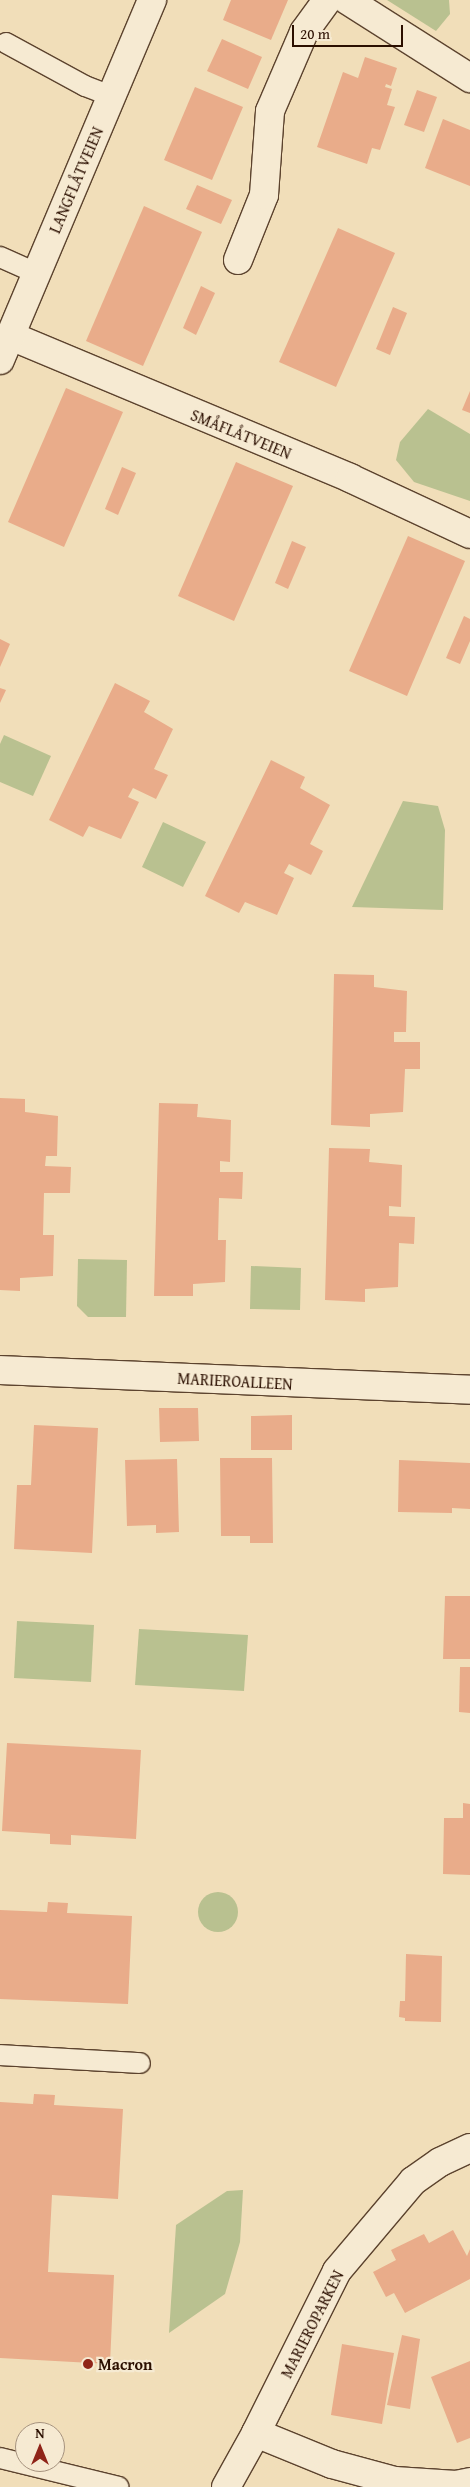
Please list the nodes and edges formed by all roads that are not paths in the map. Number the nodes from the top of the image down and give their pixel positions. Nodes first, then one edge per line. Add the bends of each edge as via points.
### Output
1 (152, 0) edge
2 (327, 0) edge
3 (347, 0) edge
4 (6, 43) dead end
5 (470, 78) edge
6 (112, 96) junction
7 (0, 257) edge
8 (238, 260) dead end
9 (38, 274) junction
10 (6, 348) edge
11 (470, 534) edge
12 (0, 1370) edge
13 (470, 1390) edge
14 (0, 2055) edge
15 (140, 2063) dead end
16 (470, 2148) edge
17 (256, 2433) junction
18 (0, 2458) edge
19 (470, 2482) edge
20 (119, 2487) edge
21 (226, 2487) edge

1 - 6 street, LANGFLÅTVEIEN
2 - 8 street via 304,32 270,112 264,195
3 - 5 street
4 - 6 lane via 85,86
6 - 9 street, LANGFLÅTVEIEN
7 - 9 lane
9 - 10 street, LANGFLÅTVEIEN
10 - 11 street, SMÅFLÅTVEIEN via 350,478
12 - 13 street, MARIEROALLEEN
14 - 15 lane
16 - 17 street, MARIEROPARKEN via 440,2162 413,2181 337,2271
17 - 19 street via 332,2464 395,2482 456,2485
17 - 21 street, MARIEROPARKEN
18 - 20 lane

